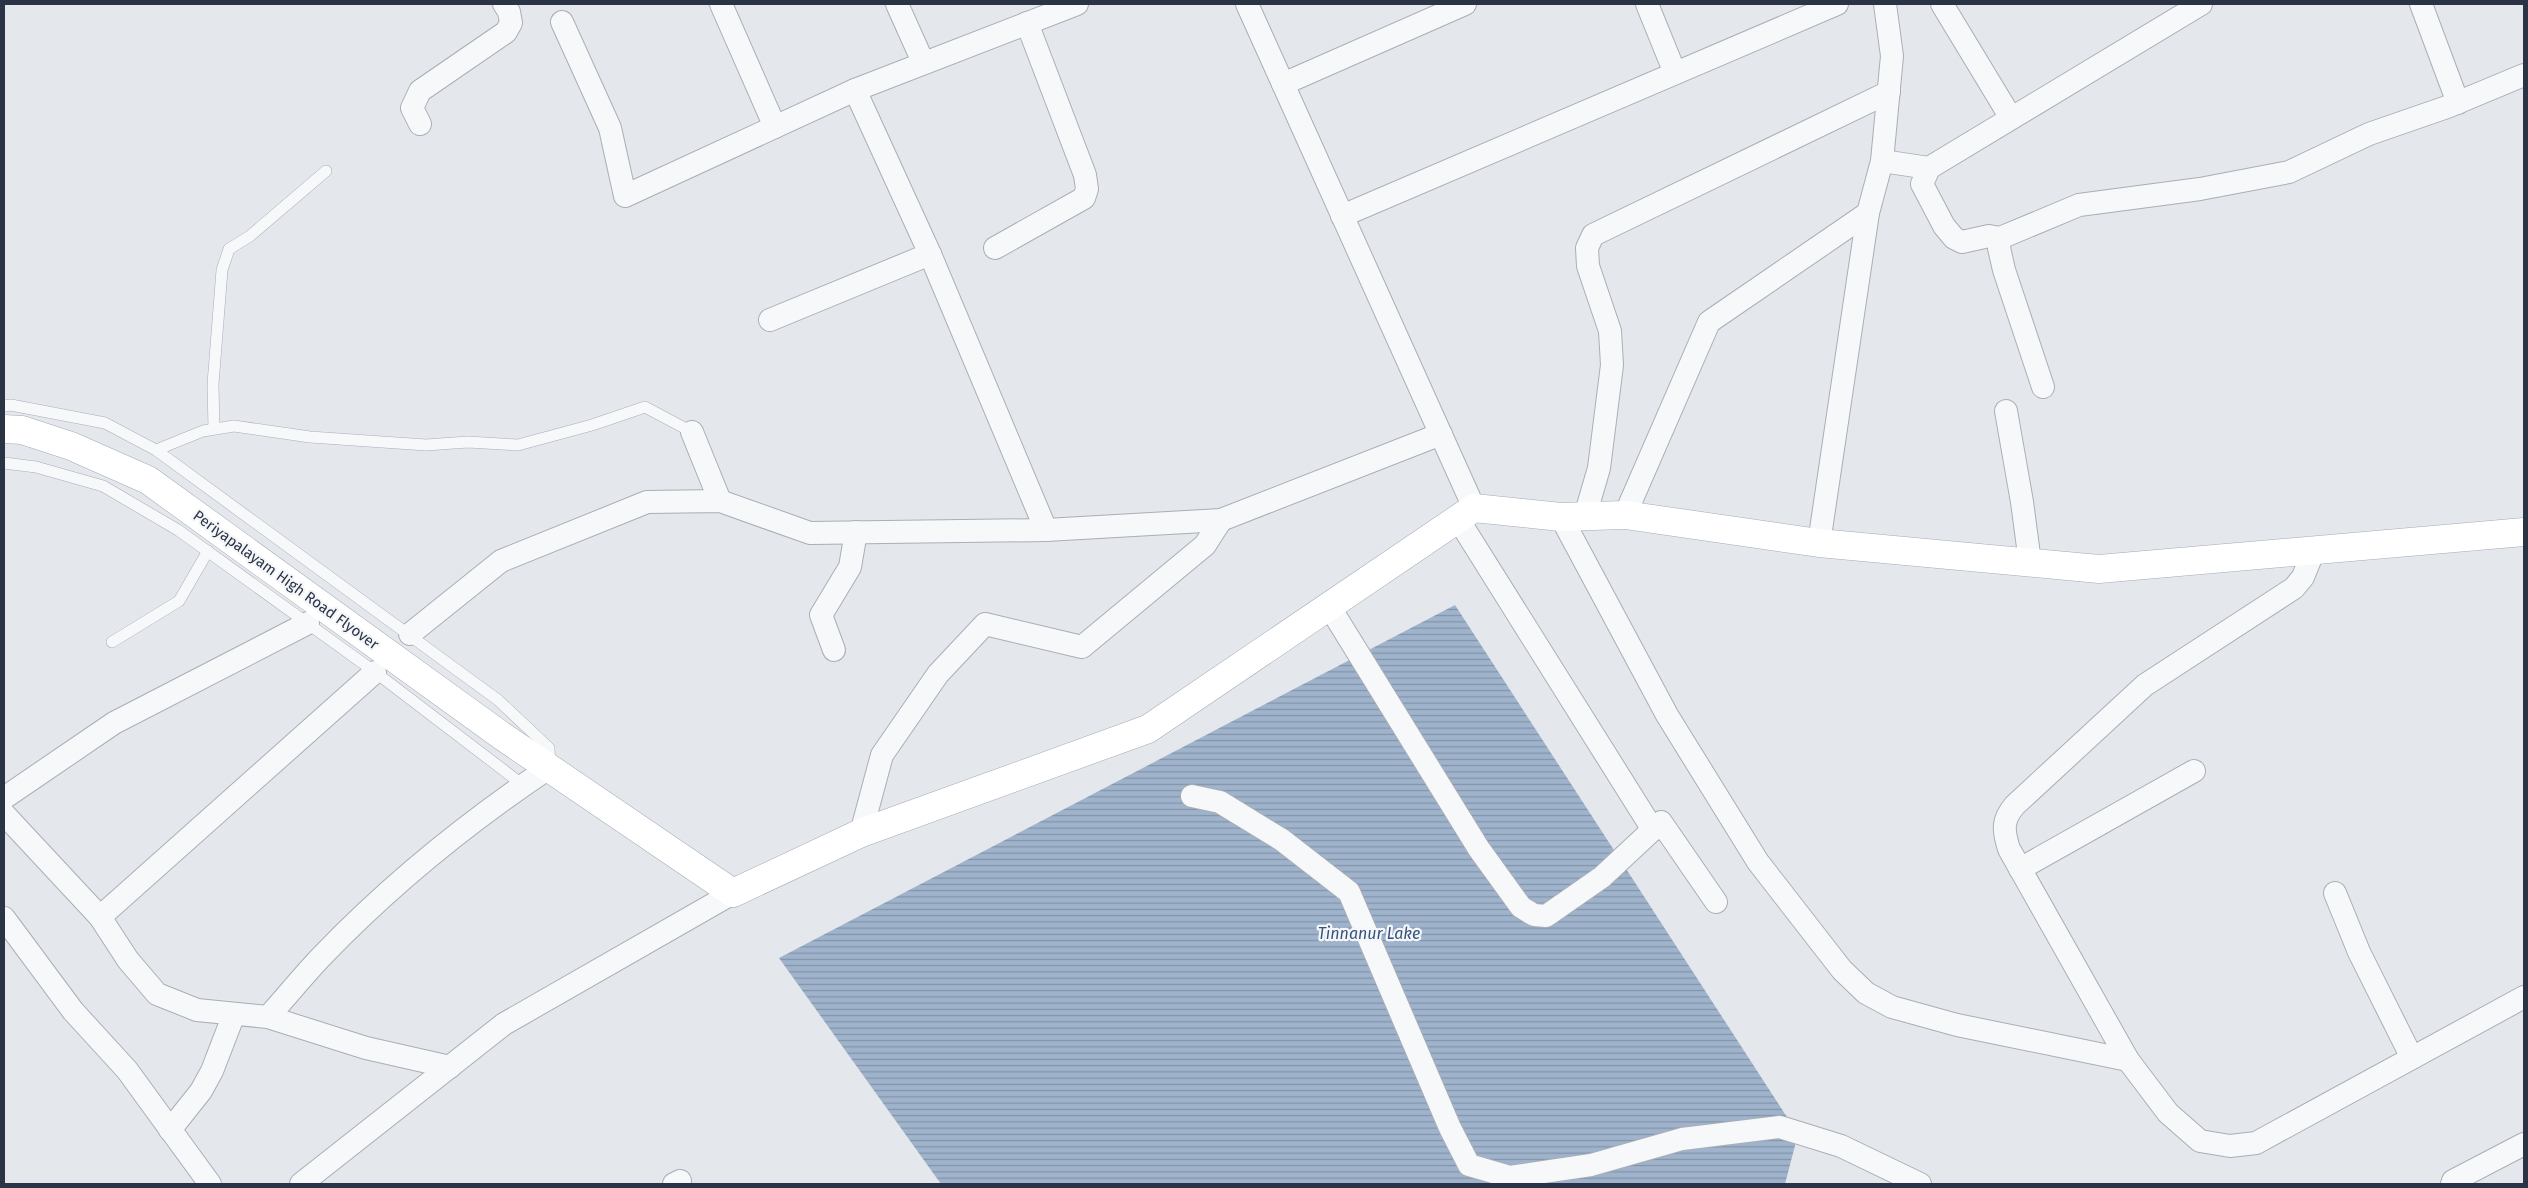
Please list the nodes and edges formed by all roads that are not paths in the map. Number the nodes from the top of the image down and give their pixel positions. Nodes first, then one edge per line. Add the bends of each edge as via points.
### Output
1 (504, 4) edge
2 (721, 4) edge
3 (897, 4) edge
4 (1247, 4) edge
5 (1466, 4) edge
6 (1647, 4) edge
7 (1836, 4) edge
8 (1885, 4) edge
9 (1942, 4) edge
10 (2421, 4) edge
11 (1066, 6) edge
12 (2192, 6) edge
13 (562, 22) dead end
14 (1027, 23) junction
15 (923, 62) junction
16 (1675, 73) junction
17 (2524, 76) edge
18 (1283, 84) junction
19 (855, 90) junction
20 (1889, 92) junction
21 (2458, 103) junction
22 (2011, 118) junction
23 (420, 124) dead end
24 (775, 127) junction
25 (1882, 161) junction
26 (1929, 168) junction
27 (326, 171) dead end
28 (1868, 213) junction
29 (1342, 216) junction
30 (2000, 238) junction
31 (995, 248) dead end
32 (930, 254) junction
33 (770, 320) dead end
34 (2043, 387) dead end
35 (4, 406) edge
36 (2006, 411) dead end
37 (4, 429) edge
38 (214, 429) junction
39 (692, 432) joint
40 (1441, 434) junction
41 (156, 450) junction
42 (4, 463) edge
43 (720, 501) junction
44 (1466, 513) junction
45 (1625, 515) junction
46 (1573, 516) junction
47 (1222, 520) junction
48 (1046, 530) junction
49 (856, 532) junction
50 (2524, 532) edge
51 (1819, 544) junction
52 (2314, 550) junction
53 (208, 551) junction
54 (2030, 562) junction
55 (1329, 606) junction
56 (308, 623) junction
57 (410, 634) junction
58 (112, 642) dead end
59 (834, 650) dead end
60 (375, 672) junction
61 (550, 767) junction
62 (2194, 771) dead end
63 (523, 785) junction
64 (1192, 796) dead end
65 (4, 798) edge
66 (4, 814) edge
67 (1652, 830) junction
68 (861, 833) junction
69 (2020, 868) junction
70 (2335, 892) dead end
71 (733, 893) junction
72 (1716, 902) dead end
73 (100, 917) junction
74 (4, 918) edge
75 (2524, 997) edge
76 (234, 1014) junction
77 (268, 1017) junction
78 (2412, 1058) junction
79 (2128, 1060) junction
80 (450, 1067) junction
81 (170, 1130) junction
82 (2524, 1144) edge
83 (210, 1184) edge
84 (301, 1184) edge
85 (1920, 1184) edge
86 (2452, 1184) edge

1 - 23 street via 511,23 506,32 420,91 412,108
2 - 24 street
3 - 15 street
4 - 18 street
5 - 18 street
6 - 16 street
7 - 16 street
8 - 20 street via 1892,56
9 - 22 street
10 - 21 street
11 - 14 street
12 - 22 street
13 - 24 street via 610,128 625,196
14 - 15 street
14 - 31 street via 1085,175 1087,189 1084,198
15 - 19 street
16 - 29 street
17 - 21 street
18 - 29 street
19 - 24 street
19 - 32 street
20 - 25 street
20 - 46 street via 1593,235 1586,248 1588,266 1610,330 1612,365 1599,468
21 - 30 street via 2369,134 2290,172 2079,206
22 - 26 street
25 - 26 street
25 - 28 street
26 - 30 street via 1922,184 1954,238 1962,242 1988,236
27 - 38 lane via 250,236 229,249 222,270 213,384
28 - 45 street via 1709,322
28 - 51 street
29 - 40 street
30 - 34 street via 2004,270
32 - 33 street
32 - 48 street
35 - 41 lane via 105,423
36 - 54 street
37 - 61 main road, Periyapalayam High Road Flyover via 22,430 71,446 148,480 502,736
38 - 39 lane via 234,426 310,437 426,445 468,442 518,445 645,407
38 - 41 lane
39 - 43 street
40 - 44 street
40 - 47 street
41 - 57 lane
42 - 53 lane via 36,466 103,486
43 - 49 street via 810,533
43 - 57 street via 647,502 501,561
44 - 46 main road
44 - 55 main road
44 - 67 street
45 - 46 main road
45 - 51 main road
46 - 79 street via 1667,715 1758,862 1842,970 1866,993 1892,1007 1957,1025
47 - 48 street
47 - 68 street via 1205,545 1082,647 985,624 938,674 882,755
48 - 49 street
49 - 59 street via 850,567 820,615
50 - 52 main road
51 - 54 main road
52 - 54 main road via 2099,568
52 - 69 street via 2303,577 2294,588 2145,685 2015,805 2006,816 2003,832
53 - 56 lane
53 - 58 lane via 179,601
55 - 67 street via 1479,848 1521,907 1534,915 1546,916 1602,877
55 - 68 main road via 1148,729
56 - 60 lane
56 - 65 street via 114,723
57 - 61 lane via 498,700 549,748
60 - 63 lane
60 - 73 street
61 - 63 street
61 - 71 main road, Periyapalayam High Road Flyover
62 - 69 street
63 - 77 street via 489,808 386,893 321,956
64 - 85 street via 1220,802 1282,840 1349,892 1450,1128 1469,1165 1510,1177 1591,1165 1682,1139 1780,1127 1841,1146
66 - 73 street
67 - 72 street via 1661,822
68 - 71 main road
69 - 79 street
70 - 78 street via 2359,952
71 - 80 street via 504,1024
73 - 76 street via 128,960 157,994 197,1010
74 - 81 street via 73,1011 127,1070
75 - 78 street
76 - 77 street
76 - 81 street via 212,1071
77 - 80 street via 366,1048
78 - 79 street via 2256,1143 2230,1146 2200,1141 2168,1113
80 - 84 street
81 - 83 street
82 - 86 street

